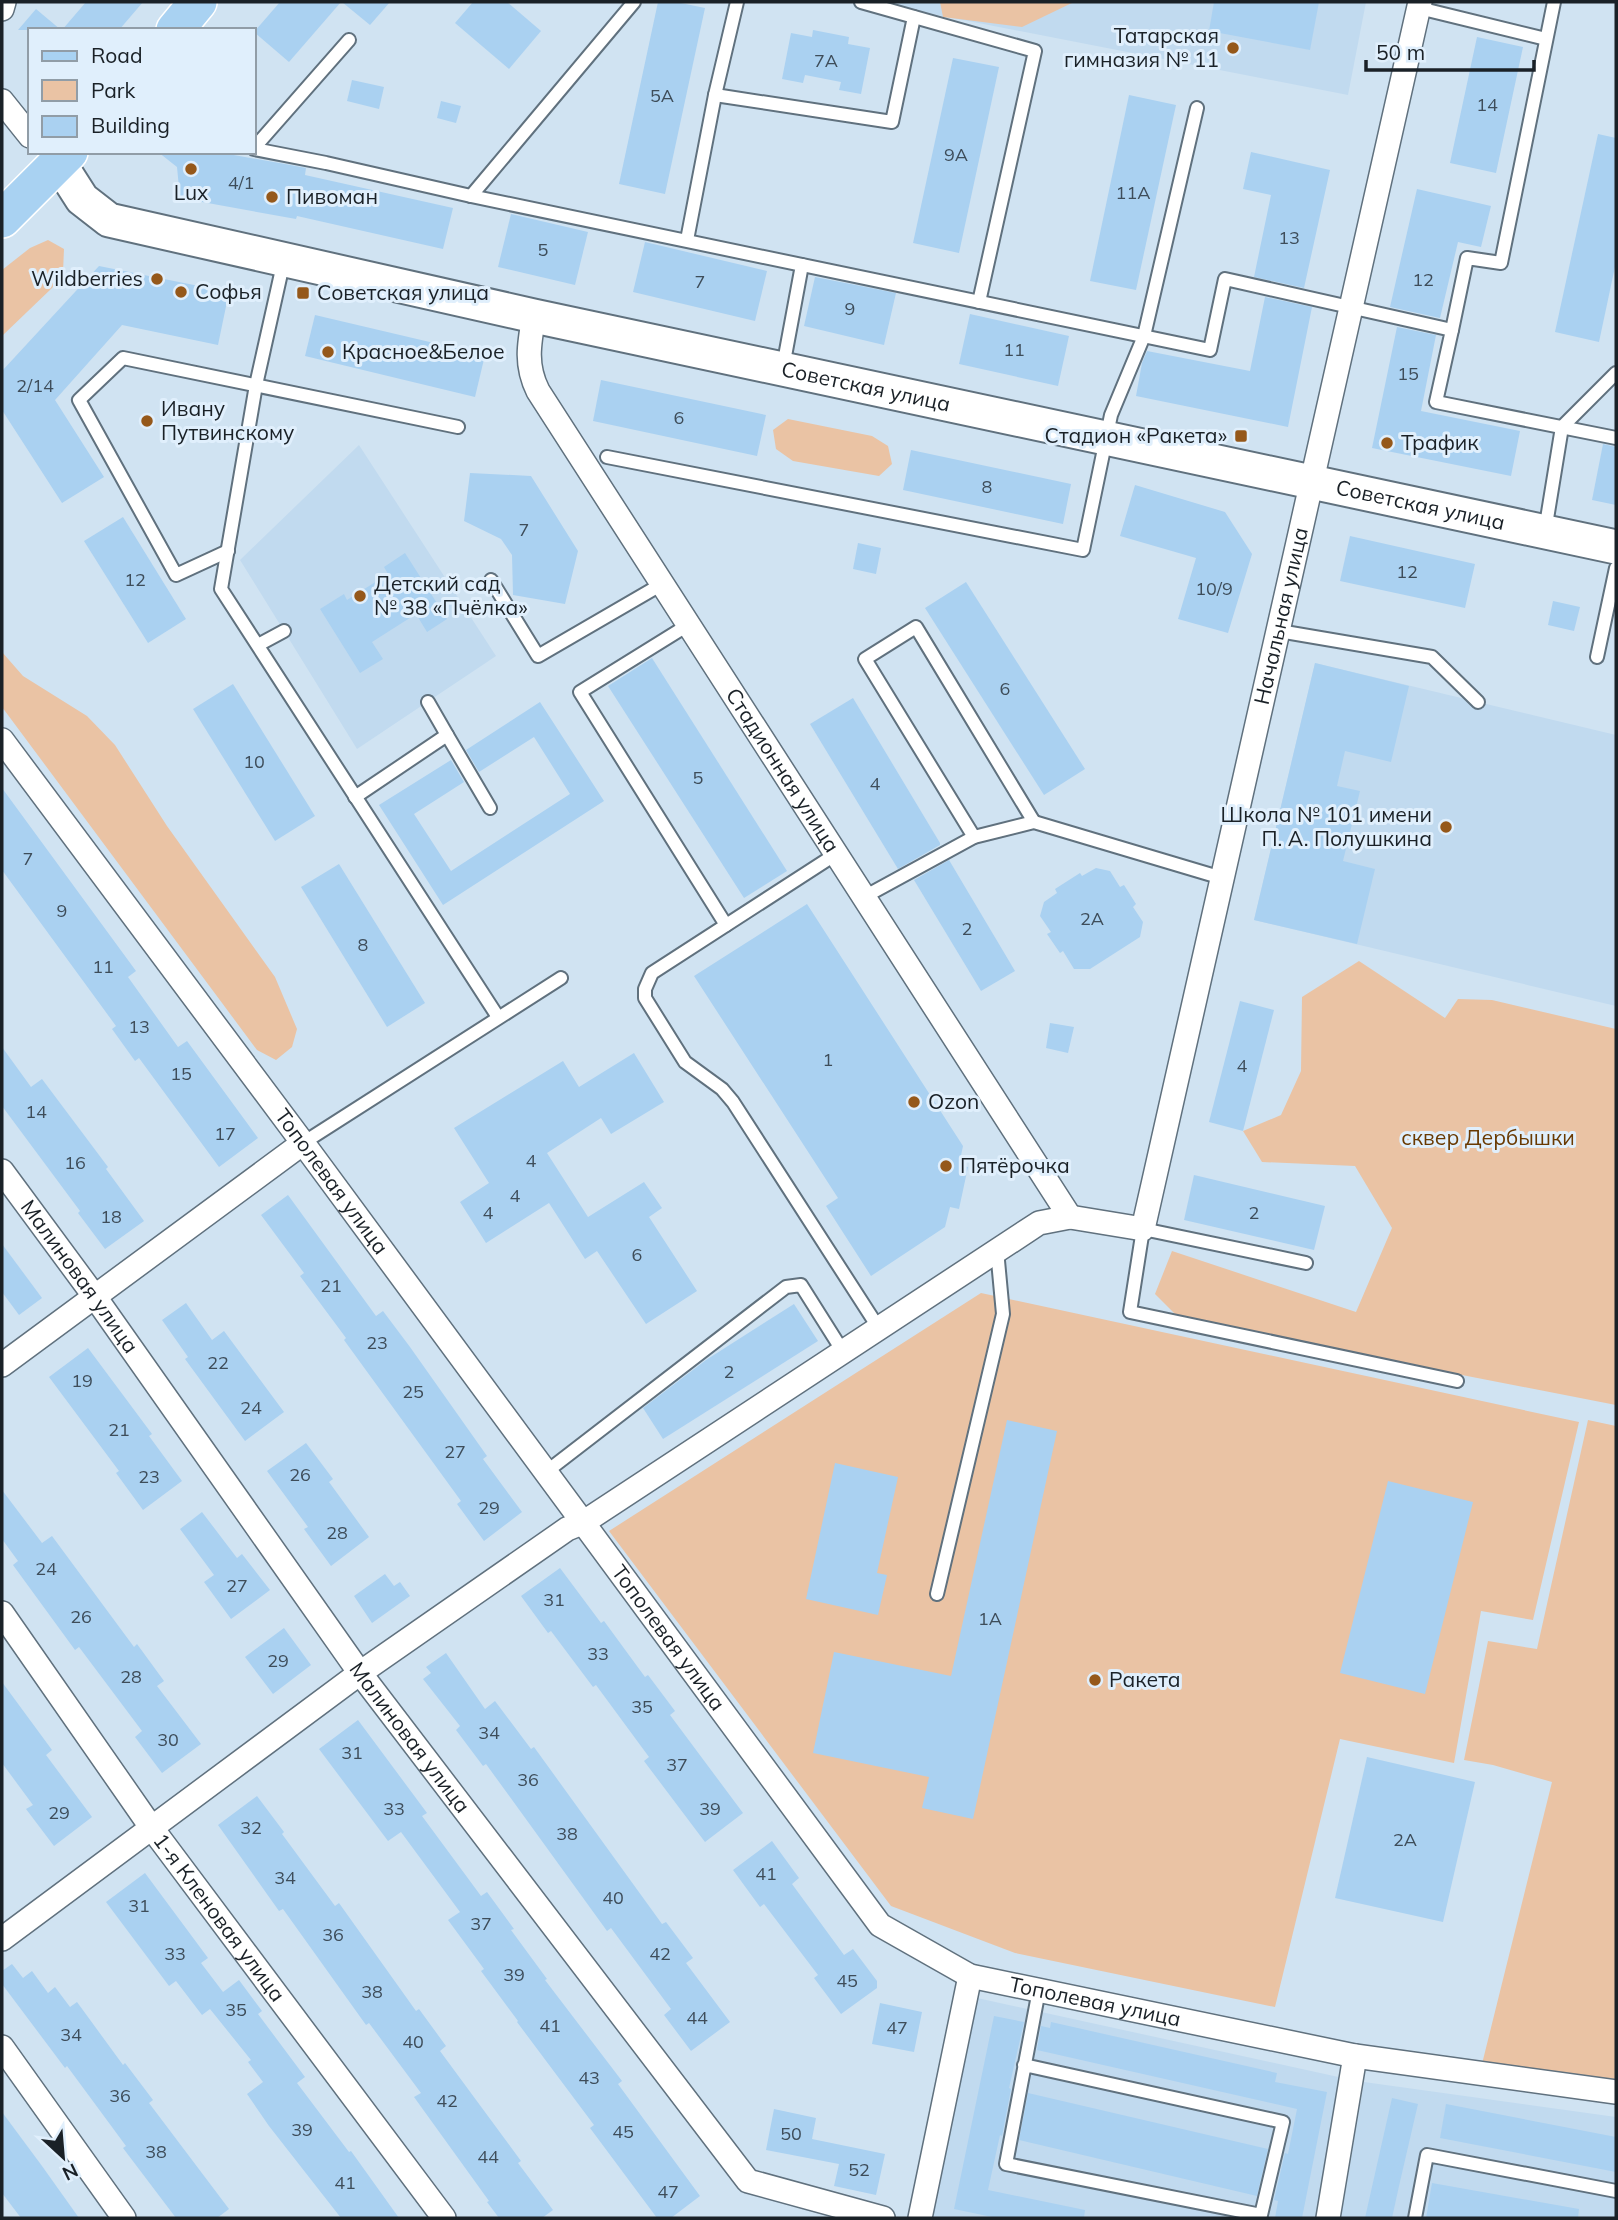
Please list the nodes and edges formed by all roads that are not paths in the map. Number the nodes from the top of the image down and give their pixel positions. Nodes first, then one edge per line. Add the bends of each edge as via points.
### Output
1 (4, 2) edge
2 (198, 2) edge
3 (634, 2) edge
4 (737, 2) edge
5 (861, 2) edge
6 (1554, 2) edge
7 (1420, 5) edge
8 (2, 9) edge
9 (914, 17) junction
10 (177, 28) edge
11 (1546, 38) junction
12 (349, 40) dead end
13 (715, 95) junction
14 (2, 101) edge
15 (1198, 108) dead end
16 (28, 134) edge
17 (256, 147) edge
18 (256, 149) edge
19 (58, 156) edge
20 (471, 196) junction
21 (2, 219) edge
22 (687, 240) junction
23 (284, 260) junction
24 (803, 264) junction
25 (979, 302) junction
26 (1352, 307) junction
27 (534, 316) junction
28 (1452, 330) junction
29 (1144, 336) junction
30 (783, 369) junction
31 (1616, 373) edge
32 (256, 385) junction
33 (1562, 427) junction
34 (458, 428) dead end
35 (1107, 438) junction
36 (1616, 438) edge
37 (607, 457) dead end
38 (1313, 482) junction
39 (1545, 531) junction
40 (1616, 547) edge
41 (228, 551) junction
42 (1616, 568) edge
43 (491, 580) dead end
44 (662, 584) junction
45 (688, 625) junction
46 (284, 631) dead end
47 (1279, 631) junction
48 (258, 645) junction
49 (1597, 657) dead end
50 (428, 702) dead end
51 (1478, 702) dead end
52 (447, 735) junction
53 (2, 740) edge
54 (355, 797) junction
55 (490, 808) dead end
56 (1034, 822) junction
57 (974, 837) junction
58 (836, 854) junction
59 (1222, 878) junction
60 (864, 897) junction
61 (726, 925) junction
62 (561, 978) dead end
63 (498, 1017) junction
64 (303, 1143) junction
65 (2, 1171) edge
66 (1070, 1217) junction
67 (1143, 1229) junction
68 (997, 1250) junction
69 (1306, 1263) dead end
70 (95, 1297) junction
71 (878, 1327) junction
72 (842, 1350) junction
73 (2, 1365) edge
74 (1457, 1381) dead end
75 (546, 1472) junction
76 (584, 1522) junction
77 (937, 1594) dead end
78 (2, 1613) edge
79 (360, 1673) junction
80 (151, 1827) junction
81 (2, 1939) edge
82 (970, 1976) junction
83 (1039, 1990) junction
84 (2, 2047) edge
85 (1356, 2056) junction
86 (1024, 2065) junction
87 (1616, 2092) edge
88 (1616, 2191) edge
89 (124, 2218) edge
90 (444, 2218) edge
91 (883, 2218) edge
92 (920, 2218) edge
93 (1328, 2218) edge
94 (1415, 2218) edge

1 - 8 street
2 - 10 main road
3 - 20 lane
4 - 13 lane
5 - 9 lane
6 - 11 lane
7 - 11 lane
7 - 26 street, Начальная улица
9 - 13 lane via 891,122
9 - 25 lane via 1035,51
11 - 28 lane via 1501,262 1467,258
12 - 17 lane
13 - 22 lane
14 - 16 street
15 - 29 lane
18 - 20 lane
19 - 21 main road
19 - 23 street, Советская улица via 82,199 109,220
20 - 22 lane
22 - 24 lane
23 - 27 street, Советская улица
23 - 32 lane
24 - 25 lane
24 - 30 lane
25 - 29 lane
26 - 28 lane
26 - 29 lane via 1225,279 1210,350
26 - 38 street, Начальная улица
27 - 30 street, Советская улица
27 - 44 street, Стадионная улица via 528,357 531,378
28 - 33 lane via 1436,402
29 - 35 lane via 1111,415
30 - 35 street, Советская улица
31 - 33 lane
32 - 34 lane
32 - 41 lane
32 - 41 lane via 123,358 79,400 176,575
33 - 36 lane
33 - 39 lane
35 - 37 lane via 1083,550
35 - 38 street, Советская улица
38 - 39 street, Советская улица
38 - 47 street, Начальная улица
39 - 40 street, Советская улица
41 - 48 lane via 221,589
42 - 49 lane
43 - 44 lane via 538,656
44 - 45 street, Стадионная улица
45 - 58 street, Стадионная улица
45 - 61 lane via 580,692
46 - 48 lane
47 - 51 lane via 1432,657
47 - 59 street, Начальная улица
48 - 54 lane
50 - 52 lane
52 - 54 lane
52 - 55 lane
53 - 64 street, Тополевая улица
54 - 63 lane
56 - 57 lane
56 - 57 lane via 916,627 864,659
56 - 59 lane
57 - 60 lane
58 - 60 street, Стадионная улица
58 - 61 lane
59 - 67 street, Начальная улица
60 - 66 street, Стадионная улица
61 - 71 lane via 652,973 645,998 685,1062 722,1088 733,1102
62 - 63 lane
63 - 64 lane
64 - 70 street
64 - 75 street, Тополевая улица
65 - 70 street, Малиновая улица
66 - 67 street
66 - 68 street via 1040,1223
67 - 69 lane
67 - 74 lane via 1130,1312
68 - 71 street
68 - 77 lane via 1003,1314
70 - 73 street
70 - 79 street, Малиновая улица
71 - 72 street
72 - 75 lane via 801,1285 786,1287
72 - 76 street
75 - 76 street, Тополевая улица
76 - 79 street
76 - 82 street, Тополевая улица via 880,1925
78 - 80 street, 1-я Кленовая улица
79 - 80 street
79 - 91 street, Малиновая улица via 748,2181
80 - 81 street
80 - 90 street, 1-я Кленовая улица
82 - 83 street, Тополевая улица
82 - 92 street
83 - 85 street, Тополевая улица
83 - 86 lane
84 - 89 street
85 - 87 street, Тополевая улица
85 - 93 street
86 - 86 lane via 1006,2164 1261,2215 1283,2122
88 - 94 lane via 1427,2155

